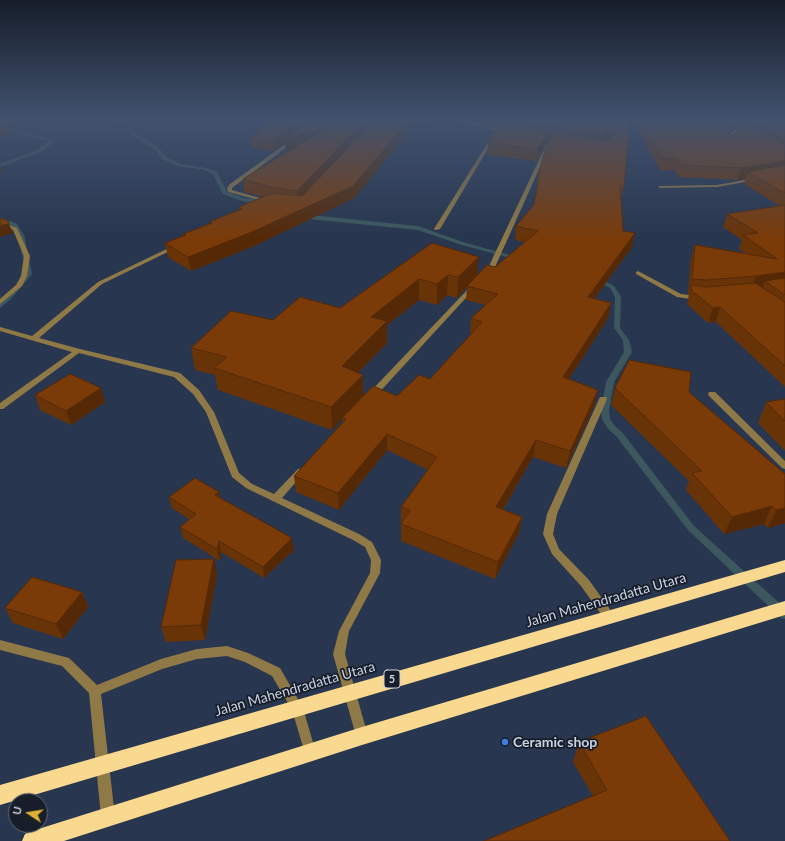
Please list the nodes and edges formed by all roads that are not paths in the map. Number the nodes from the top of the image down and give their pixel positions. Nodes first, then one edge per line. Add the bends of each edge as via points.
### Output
1 (267, 159) edge
2 (479, 159) edge
3 (541, 159) edge
4 (762, 178) edge
5 (660, 187) dead end
6 (276, 203) edge
7 (0, 223) edge
8 (437, 229) dead end
9 (183, 243) edge
10 (638, 273) dead end
11 (702, 298) edge
12 (0, 302) edge
13 (0, 329) edge
14 (34, 338) junction
15 (78, 351) junction
16 (712, 394) dead end
17 (603, 399) dead end
18 (368, 400) edge
19 (0, 407) edge
20 (308, 463) edge
21 (785, 466) edge
22 (276, 498) junction
23 (785, 566) edge
24 (785, 608) edge
25 (610, 618) junction
26 (0, 645) edge
27 (95, 691) junction
28 (349, 692) junction
29 (296, 708) junction
30 (362, 736) junction
31 (310, 753) junction
32 (102, 764) junction
33 (0, 795) edge
34 (108, 817) junction
35 (32, 841) edge

1 - 6 street via 229,188 230,191
2 - 8 street
3 - 18 street via 492,267
4 - 5 street via 717,186
7 - 12 street via 15,229 27,256 24,276 19,286
9 - 14 street via 100,283
10 - 11 street via 679,296
13 - 14 street
14 - 15 street
15 - 19 street
15 - 22 street via 177,375 196,392 210,412 235,475 249,486
16 - 21 street
17 - 25 street via 552,514 548,534 555,551 585,583
20 - 22 street
22 - 28 street via 369,545 376,560 375,573 344,631 339,654
23 - 25 highway, Jalan Mahendradatta Utara / 5
24 - 30 highway
25 - 28 highway, Jalan Mahendradatta Utara / 5
26 - 27 street via 65,662
27 - 29 street via 161,664 197,654 227,651 276,672
27 - 32 street
28 - 29 highway, Jalan Mahendradatta Utara / 5
28 - 30 street
29 - 31 street
29 - 32 highway, Jalan Mahendradatta Utara / 5
30 - 31 highway
31 - 34 highway
32 - 33 highway, Jalan Mahendradatta Utara / 5
32 - 34 street
34 - 35 highway

